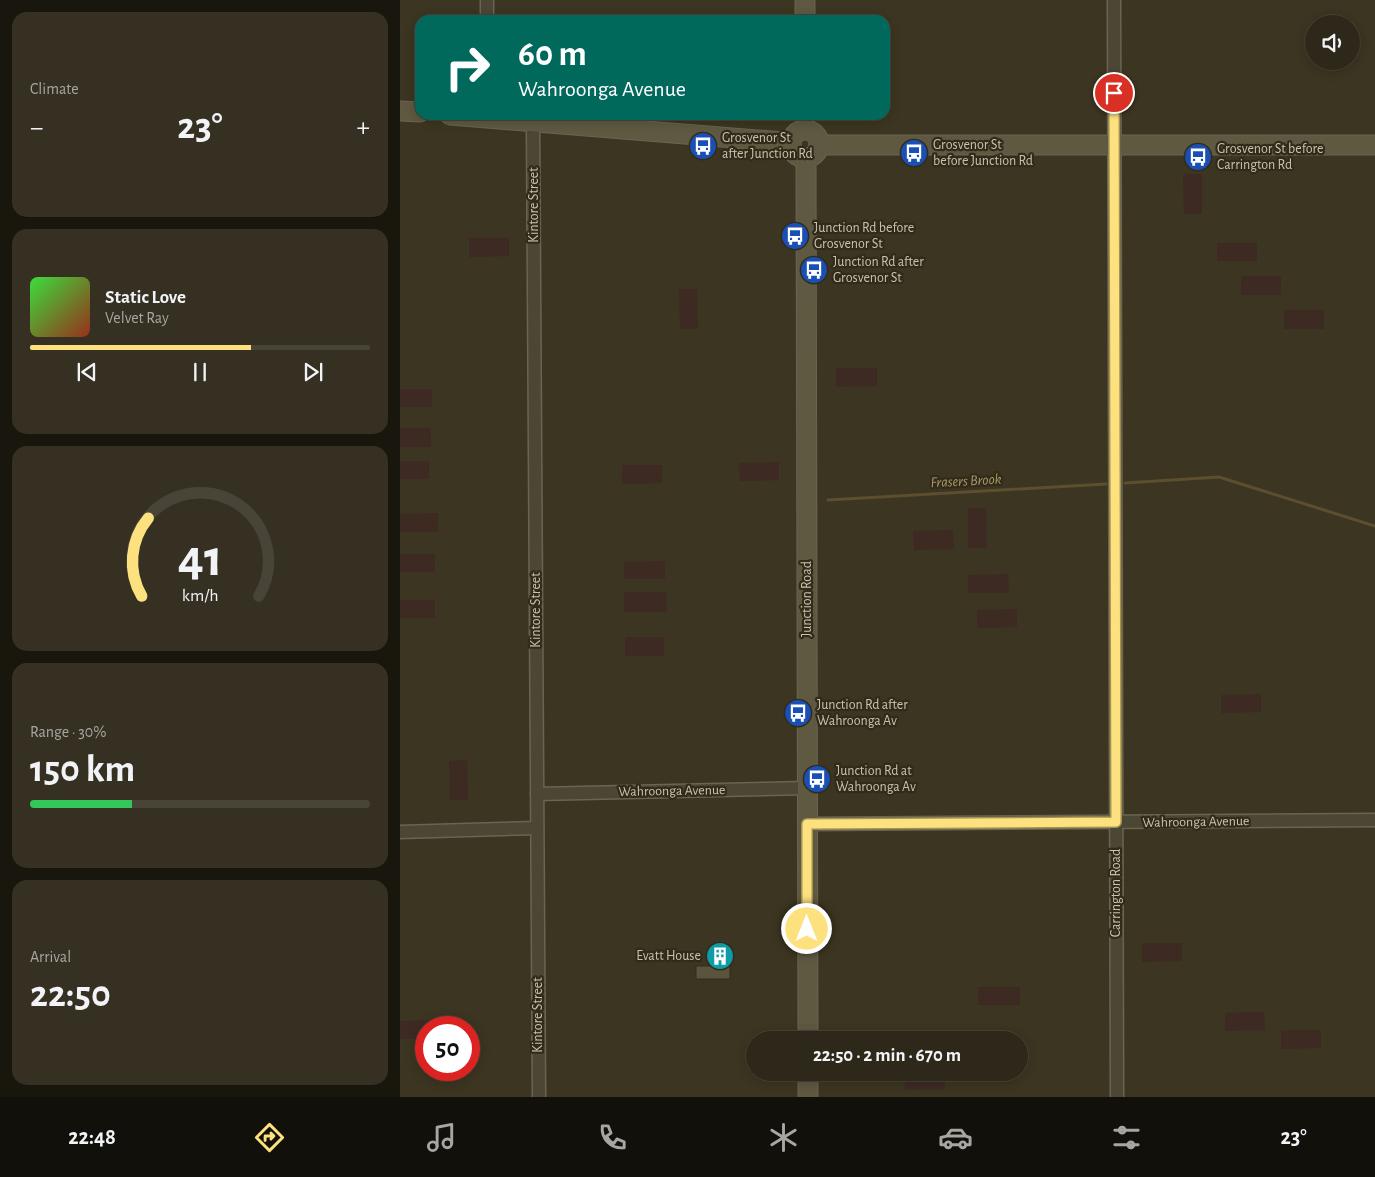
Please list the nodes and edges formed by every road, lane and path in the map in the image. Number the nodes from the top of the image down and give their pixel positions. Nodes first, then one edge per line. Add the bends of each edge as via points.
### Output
1 (487, 0) edge
2 (805, 0) edge
3 (1114, 0) edge
4 (487, 15) edge
5 (805, 15) edge
6 (400, 111) edge
7 (415, 112) edge
8 (517, 120) edge
9 (533, 122) junction
10 (806, 122) edge
11 (791, 144) junction
12 (1114, 145) junction
13 (1375, 145) edge
14 (813, 151) junction
15 (807, 788) junction
16 (537, 794) junction
17 (1375, 820) edge
18 (1116, 822) junction
19 (807, 824) junction
20 (537, 828) junction
21 (400, 832) edge
22 (808, 1031) edge
23 (808, 1081) edge
24 (539, 1097) edge
25 (808, 1097) edge
26 (1117, 1097) edge

1 - 4 street
2 - 5 main road
3 - 12 street, Carrington Road
6 - 7 main road
8 - 9 main road
9 - 11 main road
9 - 16 street, Kintore Street
10 - 11 main road
10 - 14 main road via 818,138
11 - 14 main road via 796,154
12 - 13 main road
12 - 14 main road
12 - 18 street, Carrington Road
14 - 15 main road, Junction Road
15 - 16 street, Wahroonga Avenue
15 - 19 main road, Junction Road
16 - 20 street, Kintore Street
17 - 18 street, Wahroonga Avenue
18 - 19 street, Wahroonga Avenue
18 - 26 street, Carrington Road
19 - 22 main road, Junction Road
20 - 21 street
20 - 24 street, Kintore Street
23 - 25 main road

